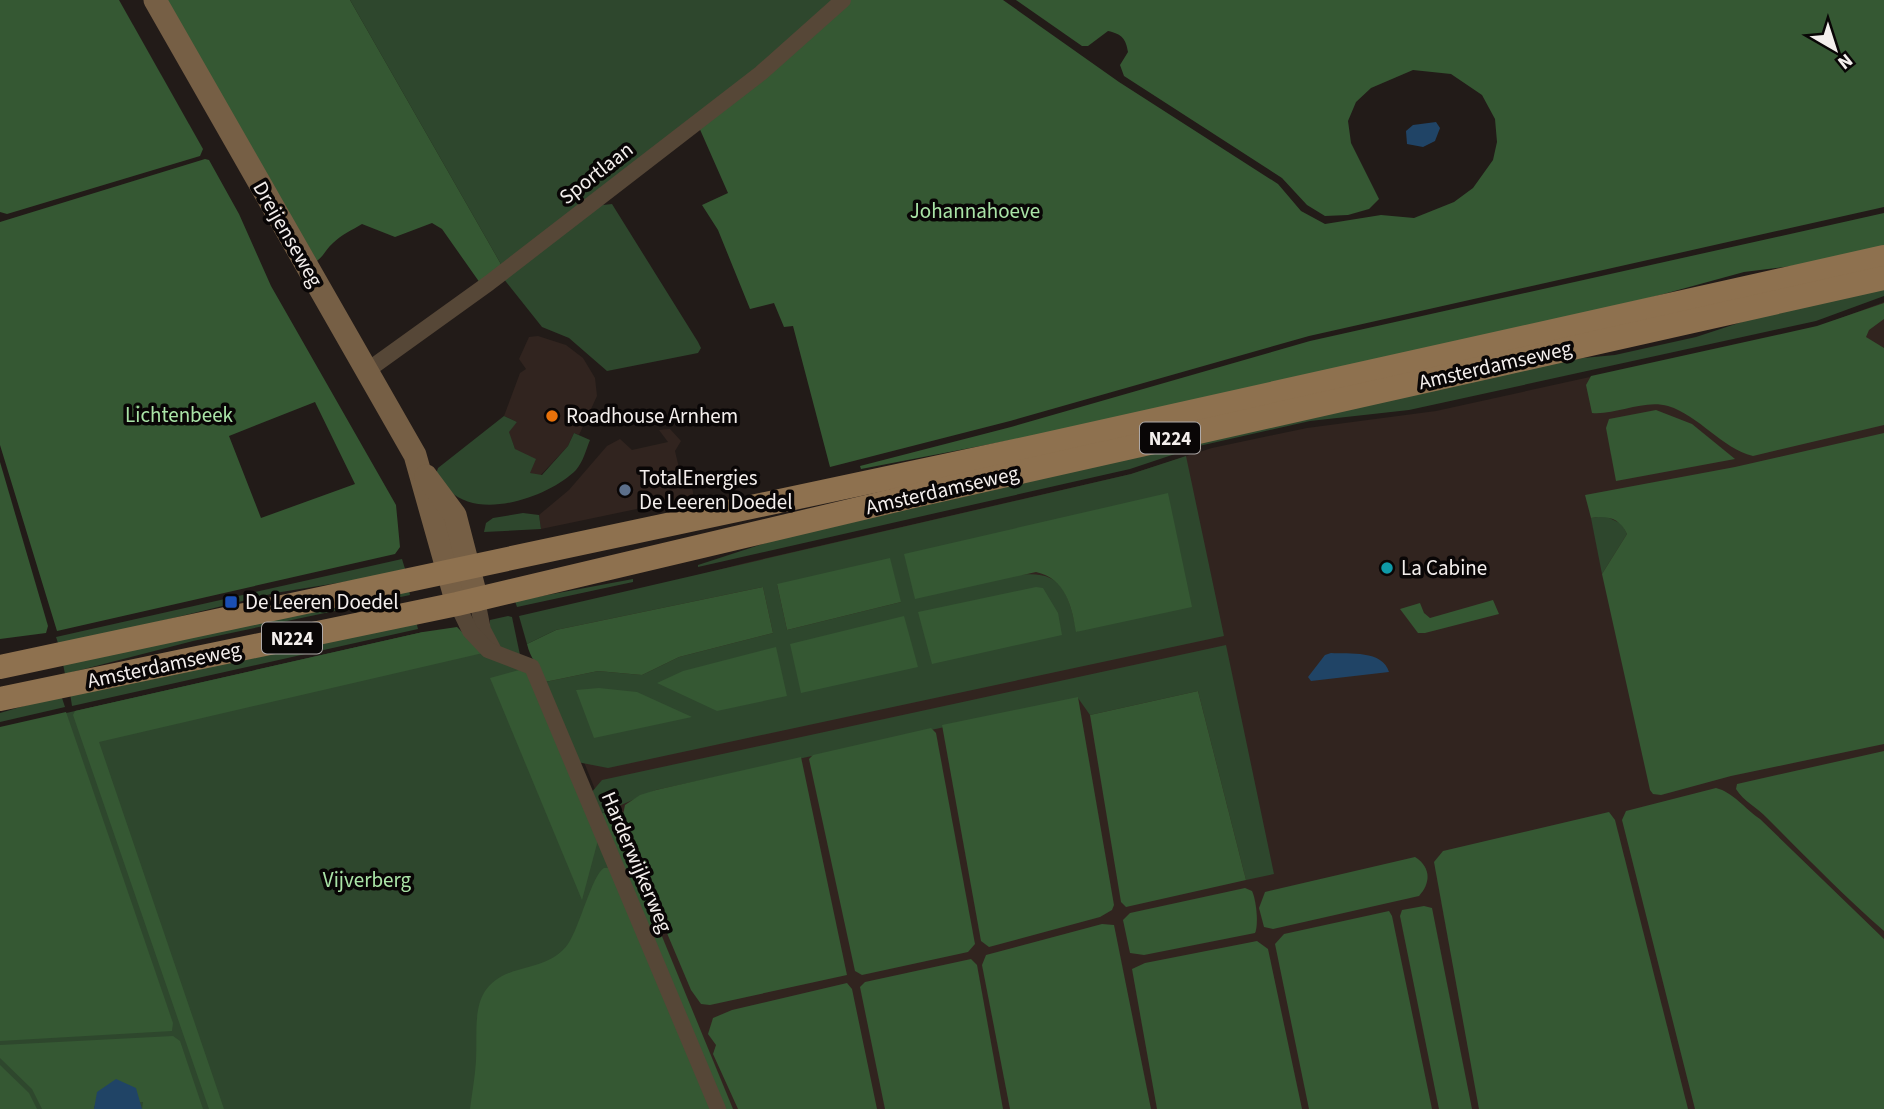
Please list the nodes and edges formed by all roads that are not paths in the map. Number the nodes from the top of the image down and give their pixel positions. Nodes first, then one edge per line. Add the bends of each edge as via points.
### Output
1 (156, 0) edge
2 (843, 0) edge
3 (1884, 257) edge
4 (1884, 278) edge
5 (368, 370) junction
6 (458, 570) junction
7 (467, 602) junction
8 (0, 667) edge
9 (0, 699) edge
10 (719, 1109) edge

1 - 5 main road, Dreijenseweg
2 - 5 street, Sportlaan via 761,73 489,283
3 - 6 main road, Amsterdamseweg / N224
4 - 7 main road, Amsterdamseweg / N224 via 935,491
5 - 6 main road, Dreijenseweg via 420,468 455,515
6 - 7 main road, Dreijenseweg
6 - 8 main road, Amsterdamseweg / N224
7 - 9 main road, Amsterdamseweg / N224
7 - 10 street, Harderwijkerweg via 478,642 496,654 525,663 535,674

